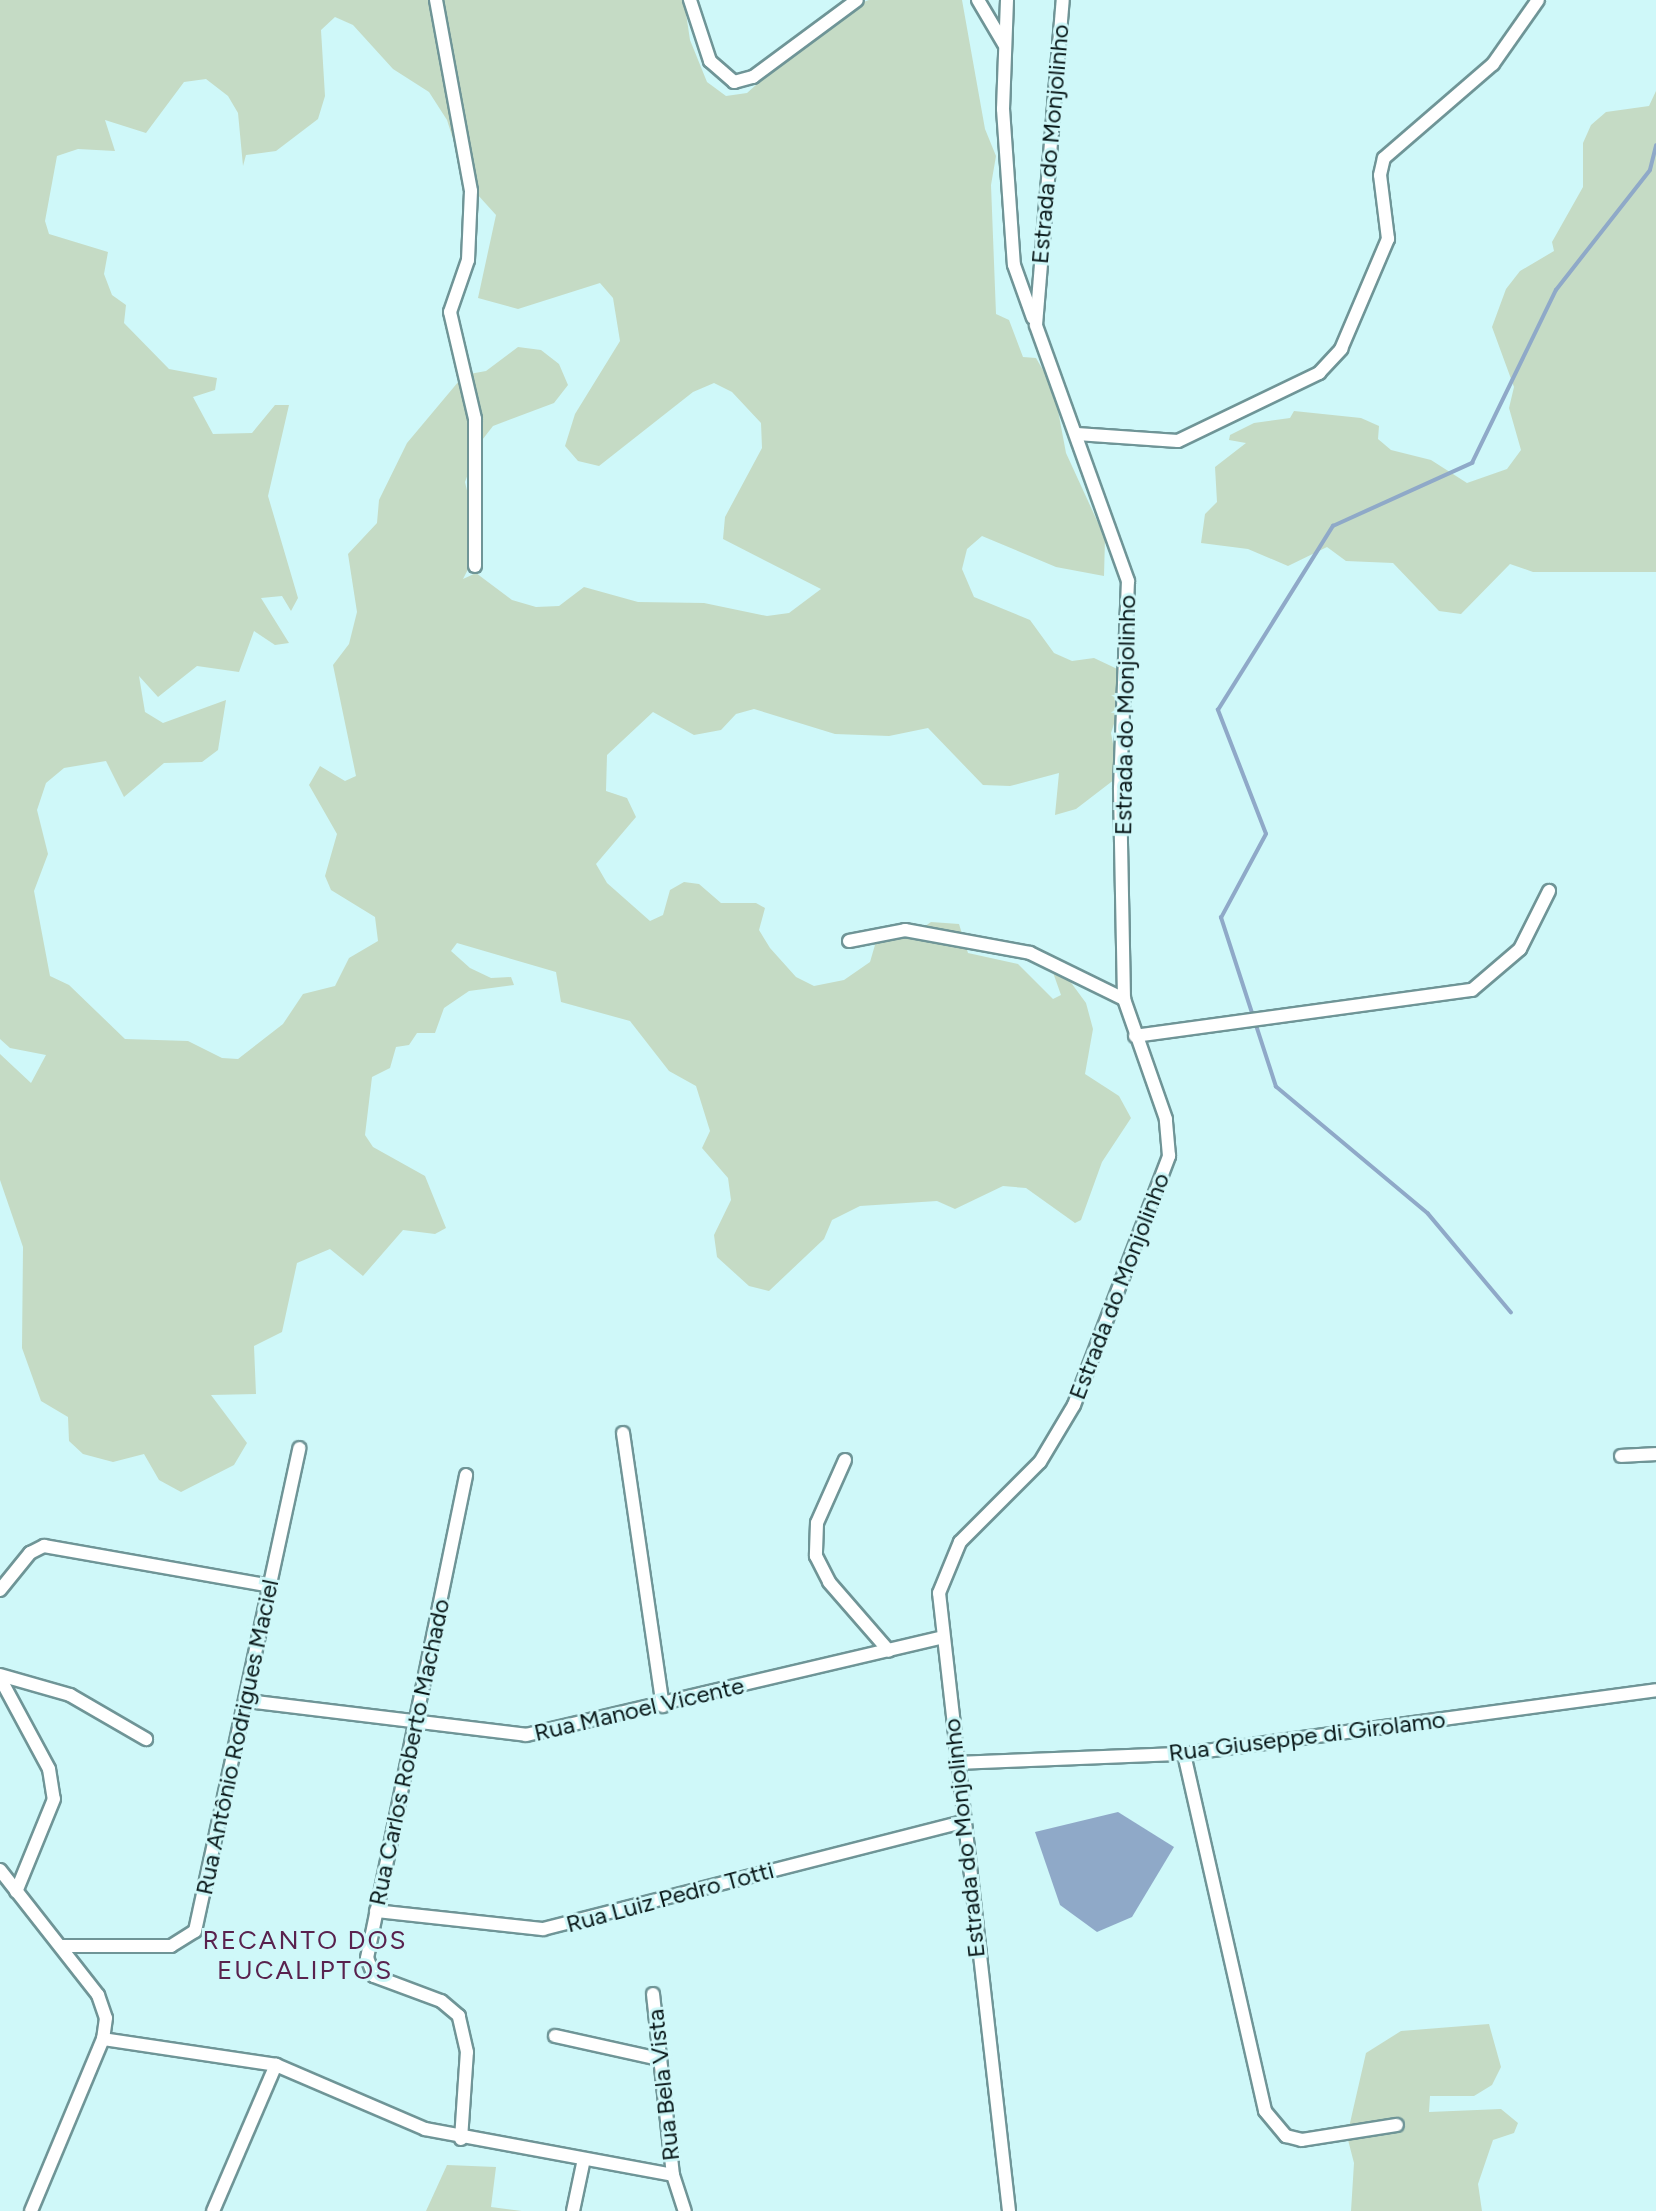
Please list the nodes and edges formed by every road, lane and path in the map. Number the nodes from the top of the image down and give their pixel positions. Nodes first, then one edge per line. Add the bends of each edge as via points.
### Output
1 (436, 0) edge
2 (690, 0) edge
3 (857, 0) edge
4 (978, 0) edge
5 (1007, 0) edge
6 (1063, 0) edge
7 (1538, 0) edge
8 (1004, 44) junction
9 (1036, 325) junction
10 (1077, 434) junction
11 (475, 566) dead end
12 (1549, 891) dead end
13 (849, 941) dead end
14 (1124, 999) junction
15 (1135, 1036) junction
16 (623, 1433) dead end
17 (299, 1448) dead end
18 (1656, 1454) edge
19 (1621, 1457) dead end
20 (845, 1460) dead end
21 (466, 1475) dead end
22 (270, 1586) junction
23 (0, 1590) edge
24 (943, 1637) junction
25 (888, 1651) junction
26 (0, 1677) edge
27 (1656, 1690) edge
28 (247, 1701) junction
29 (663, 1706) junction
30 (415, 1721) junction
31 (146, 1739) dead end
32 (1184, 1754) junction
33 (956, 1763) junction
34 (960, 1823) junction
35 (0, 1870) edge
36 (16, 1892) junction
37 (376, 1911) junction
38 (62, 1945) junction
39 (653, 1994) dead end
40 (555, 2036) dead end
41 (103, 2039) junction
42 (660, 2059) junction
43 (276, 2065) junction
44 (1397, 2125) dead end
45 (461, 2139) junction
46 (584, 2159) junction
47 (673, 2175) junction
48 (30, 2211) edge
49 (213, 2211) edge
50 (573, 2211) edge
51 (685, 2211) edge
52 (1009, 2211) edge

1 - 11 street via 471,191 468,260 450,312 475,419
2 - 3 street via 710,61 734,82 753,77
4 - 8 street
5 - 8 street
6 - 9 street, Estrada do Monjolinho
7 - 10 street via 1493,64 1384,158 1380,175 1388,239 1341,349 1319,373 1178,441
8 - 9 street via 1014,265
9 - 10 street, Estrada do Monjolinho
10 - 14 street, Estrada do Monjolinho via 1128,581 1120,788
12 - 15 street via 1520,949 1472,990
13 - 14 street via 905,930 1030,953
14 - 15 street, Estrada do Monjolinho
15 - 24 street, Estrada do Monjolinho via 1166,1119 1169,1156 1074,1405 1040,1462 950,1556 939,1593
16 - 29 street
17 - 22 street, Rua Antônio Rodrigues Maciel
18 - 19 street
20 - 25 street via 817,1522 816,1556 829,1582
21 - 30 street, Rua Carlos Roberto Machado
22 - 23 street via 44,1546 30,1553
22 - 28 street, Rua Antônio Rodrigues Maciel
24 - 25 street, Rua Manoel Vicente
24 - 33 street, Estrada do Monjolinho
25 - 29 street, Rua Manoel Vicente
26 - 31 street via 69,1695
26 - 36 street via 49,1769 54,1799
27 - 32 street, Rua Giuseppe di Girolamo
28 - 30 street, Rua Manoel Vicente
28 - 38 street, Rua Antônio Rodrigues Maciel via 190,1940 170,1945
29 - 30 street, Rua Manoel Vicente via 526,1735
30 - 37 street, Rua Carlos Roberto Machado
32 - 33 street, Rua Giuseppe di Girolamo
32 - 44 street via 1265,2111 1286,2136 1302,2140
33 - 34 street, Estrada do Monjolinho
34 - 37 street, Rua Luiz Pedro Totti via 543,1929
34 - 52 street, Estrada do Monjolinho
35 - 36 street
36 - 38 street
37 - 45 street, Rua Carlos Roberto Machado via 367,1958 374,1976 452,2006 464,2028
38 - 41 street via 102,2003
39 - 42 street, Rua Bela Vista
40 - 42 street
41 - 43 street
41 - 48 street
42 - 47 street, Rua Bela Vista
43 - 45 street
43 - 49 street
45 - 46 street
46 - 47 street
46 - 50 street
47 - 51 street, Rua Bela Vista

